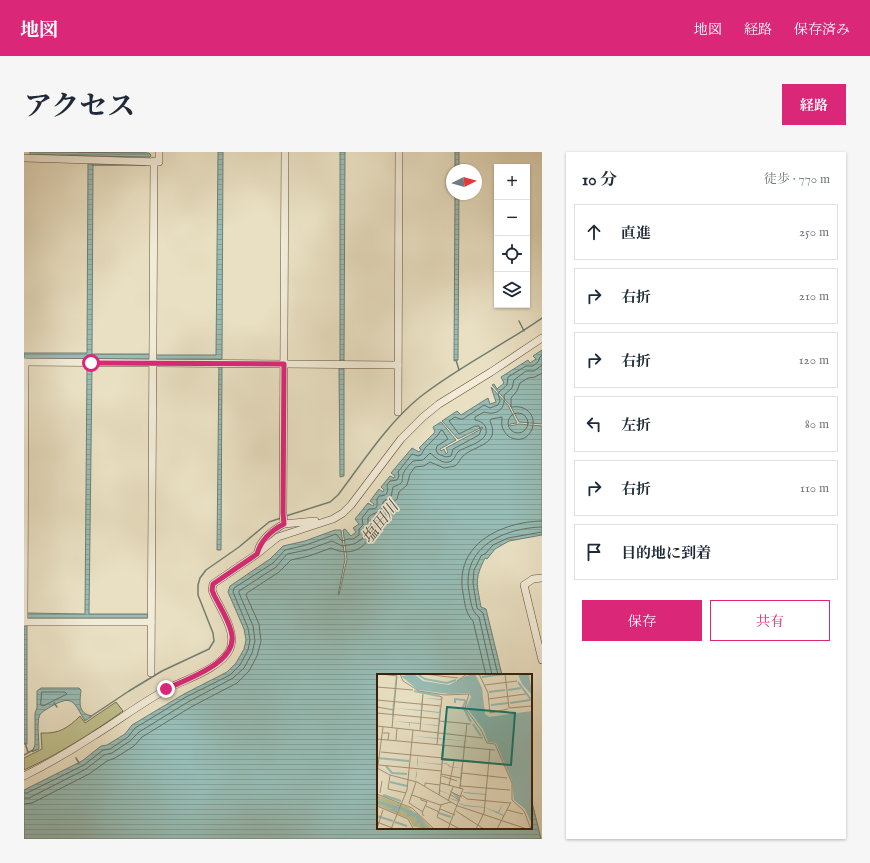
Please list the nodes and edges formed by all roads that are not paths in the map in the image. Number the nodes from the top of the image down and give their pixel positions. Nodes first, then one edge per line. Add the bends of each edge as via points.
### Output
1 (159, 152) edge
2 (285, 152) edge
3 (399, 152) edge
4 (27, 156) edge
5 (154, 161) junction
6 (542, 338) edge
7 (152, 358) junction
8 (25, 362) edge
9 (284, 364) junction
10 (398, 365) junction
11 (398, 412) dead end
12 (283, 519) junction
13 (319, 523) junction
14 (257, 554) junction
15 (542, 578) edge
16 (24, 614) edge
17 (26, 621) edge
18 (151, 622) junction
19 (542, 660) edge
20 (151, 672) dead end
21 (24, 776) edge

1 - 5 street via 159,162
2 - 9 street
3 - 10 street
4 - 5 street
5 - 7 street
6 - 13 street via 423,417 401,439 343,514
7 - 8 street via 89,363
7 - 9 street via 220,364
7 - 18 street
8 - 16 street
9 - 10 street
9 - 12 street
10 - 11 street
12 - 13 street via 316,520
12 - 14 street
13 - 14 street via 278,537
14 - 21 street via 213,584 212,590 233,639 223,659 166,689 95,736
15 - 19 street via 533,579 524,585
16 - 17 street
17 - 18 street
18 - 20 street

